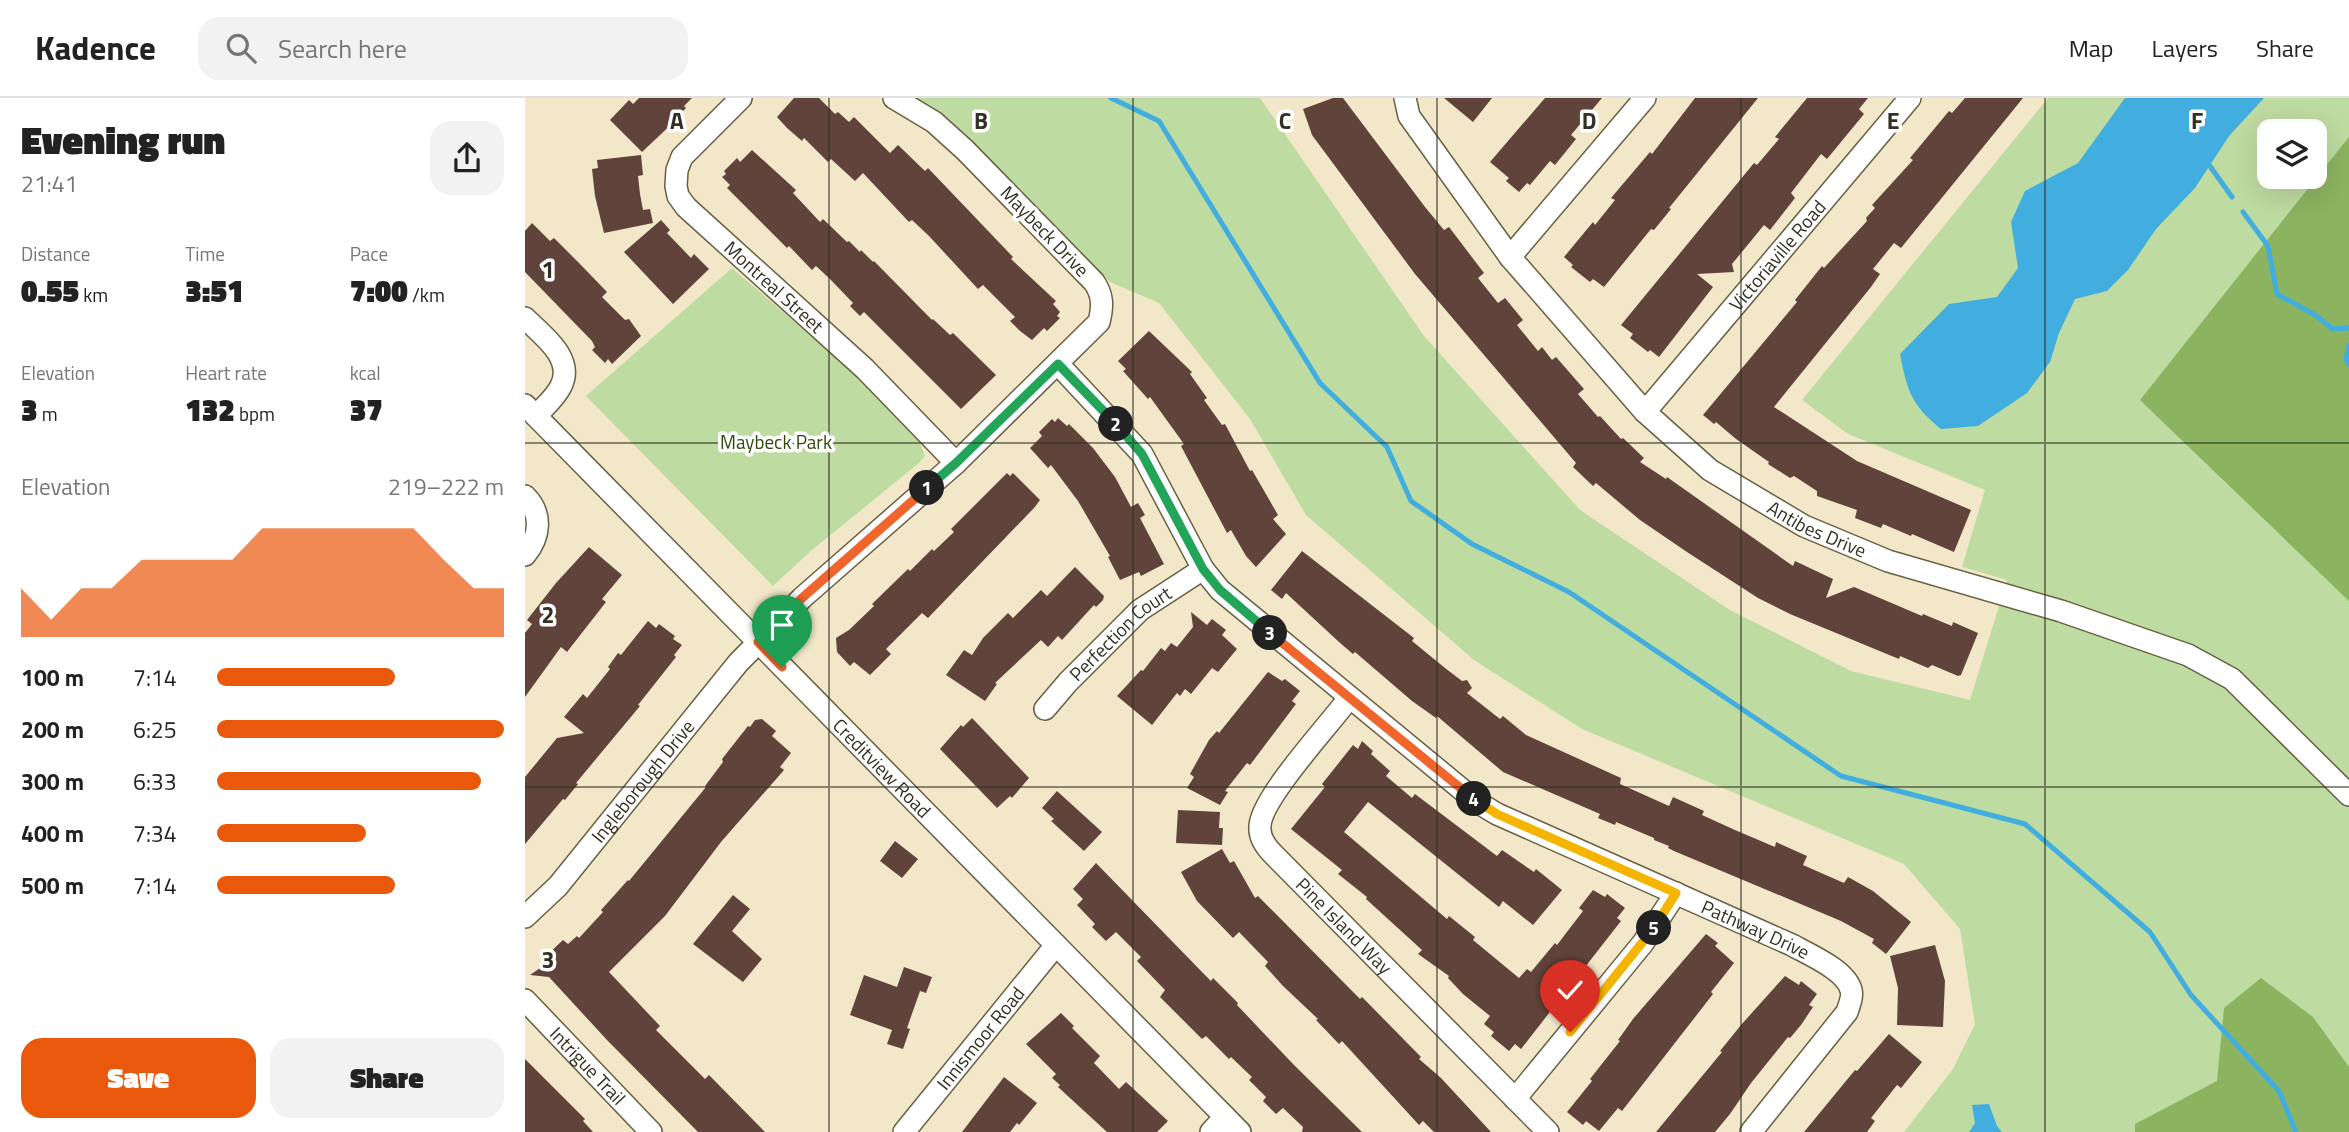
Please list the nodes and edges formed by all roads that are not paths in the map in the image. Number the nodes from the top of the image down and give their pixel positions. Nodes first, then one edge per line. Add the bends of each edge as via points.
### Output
1 (741, 98) edge
2 (894, 98) edge
3 (1405, 98) edge
4 (1645, 98) edge
5 (1910, 98) edge
6 (1510, 257) junction
7 (525, 317) edge
8 (1058, 364) junction
9 (530, 410) edge
10 (1646, 412) junction
11 (956, 463) junction
12 (525, 496) edge
13 (525, 555) edge
14 (1203, 569) junction
15 (758, 642) junction
16 (1349, 698) junction
17 (1045, 709) dead end
18 (2349, 795) edge
19 (1676, 893) junction
20 (525, 917) edge
21 (1056, 945) junction
22 (525, 1000) edge
23 (1515, 1099) junction
24 (1225, 1127) edge
25 (651, 1132) edge
26 (904, 1132) edge
27 (1549, 1132) edge
28 (1751, 1132) edge

1 - 11 street, Montreal Street via 682,158 677,170 678,195 728,248 865,369
2 - 8 street, Maybeck Drive via 934,122 965,150 1100,290 1099,322
3 - 6 street, Antibes Drive via 1409,116
4 - 6 street
5 - 10 street, Victoriaville Road
6 - 10 street, Antibes Drive
7 - 9 street via 556,349 564,371 562,385
8 - 11 street, Maybeck Drive
8 - 14 street, Pathway Drive via 1142,454
9 - 15 street, Creditview Road
10 - 18 street, Antibes Drive via 1710,470 1804,526 1888,561 2188,654 2232,678
11 - 15 street, Maybeck Drive
12 - 13 street via 538,522
14 - 16 street, Pathway Drive via 1220,590
14 - 17 street, Perfection Court via 1140,610
15 - 20 street, Ingleborough Drive via 558,886
15 - 21 street, Creditview Road
16 - 19 street, Pathway Drive via 1497,814
16 - 23 street, Pine Island Way via 1267,802 1259,827 1263,841
19 - 23 street via 1643,943
19 - 28 street, Pathway Drive via 1820,960 1846,979 1852,991 1847,1012
21 - 24 street, Creditview Road
21 - 26 street, Innismoor Road
22 - 25 street, Intrigue Trail
23 - 27 street, Pine Island Way

